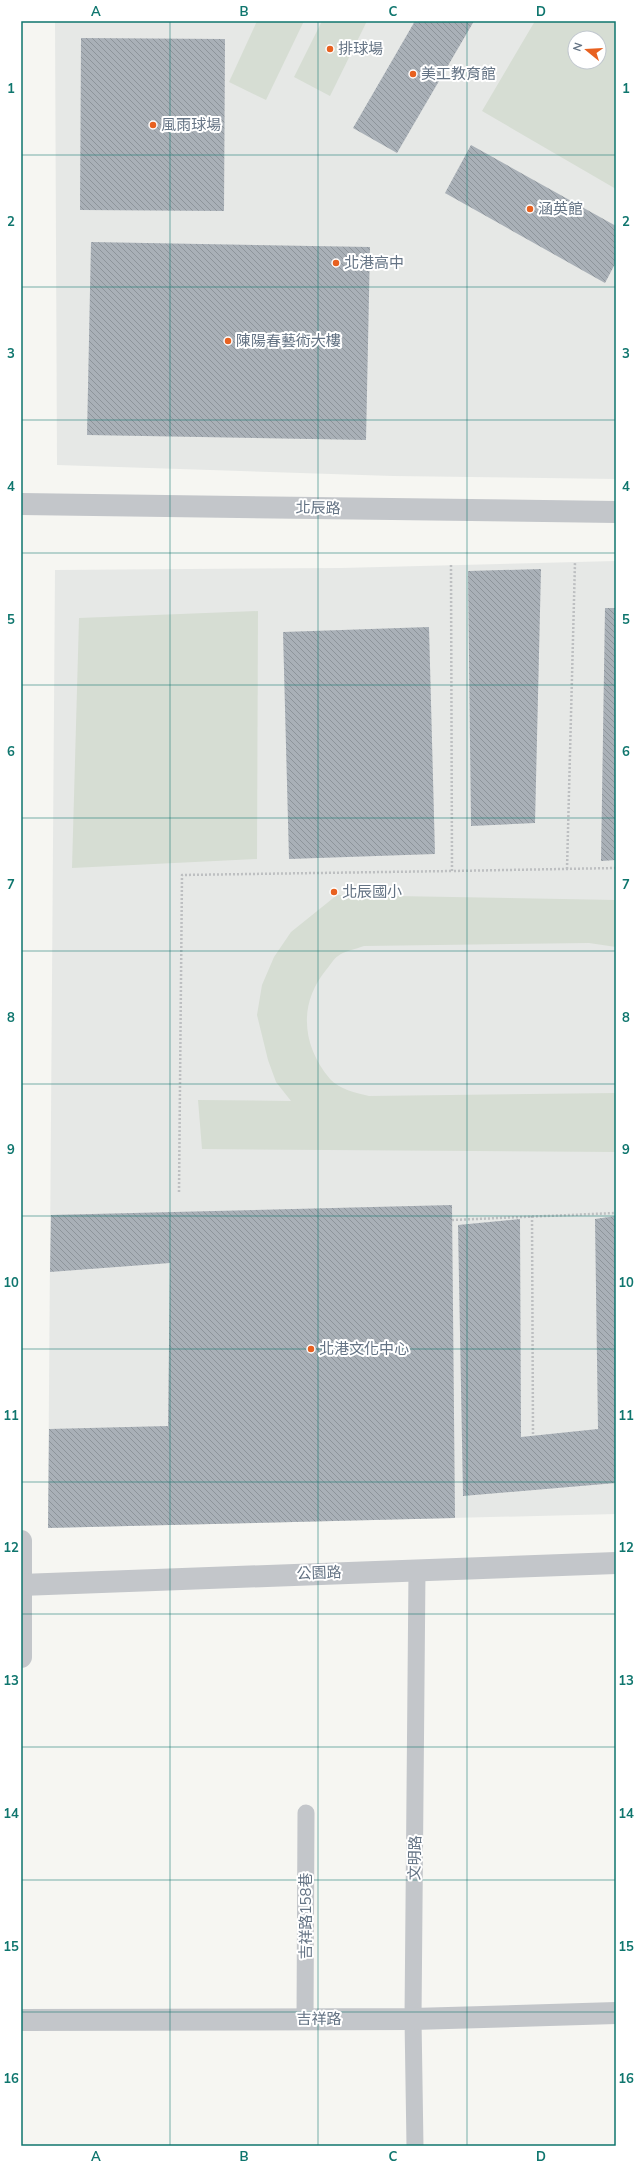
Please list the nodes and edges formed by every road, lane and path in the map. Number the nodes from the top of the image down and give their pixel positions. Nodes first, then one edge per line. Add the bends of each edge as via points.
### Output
1 (21, 504) edge
2 (616, 512) edge
3 (575, 562) dead end
4 (451, 565) dead end
5 (616, 868) edge
6 (567, 869) junction
7 (452, 870) junction
8 (179, 1192) dead end
9 (616, 1213) edge
10 (532, 1216) junction
11 (452, 1220) dead end
12 (533, 1436) dead end
13 (21, 1541) edge
14 (616, 1563) edge
15 (417, 1570) junction
16 (21, 1584) edge
17 (21, 1656) edge
18 (306, 1814) dead end
19 (616, 2013) edge
20 (413, 2018) junction
21 (305, 2019) junction
22 (21, 2020) edge
23 (415, 2146) edge

1 - 2 street, 北辰路
3 - 6 path
4 - 7 path
5 - 6 path
6 - 7 path
7 - 8 path via 182,875
9 - 10 path
10 - 11 path
10 - 12 path
13 - 16 street
14 - 15 street, 公園路
15 - 16 street, 公園路
15 - 20 lane, 文明路
16 - 17 street
18 - 21 lane, 吉祥路158巷
19 - 20 street, 吉祥路
20 - 21 street, 吉祥路
20 - 23 lane, 文明路
21 - 22 street, 吉祥路

